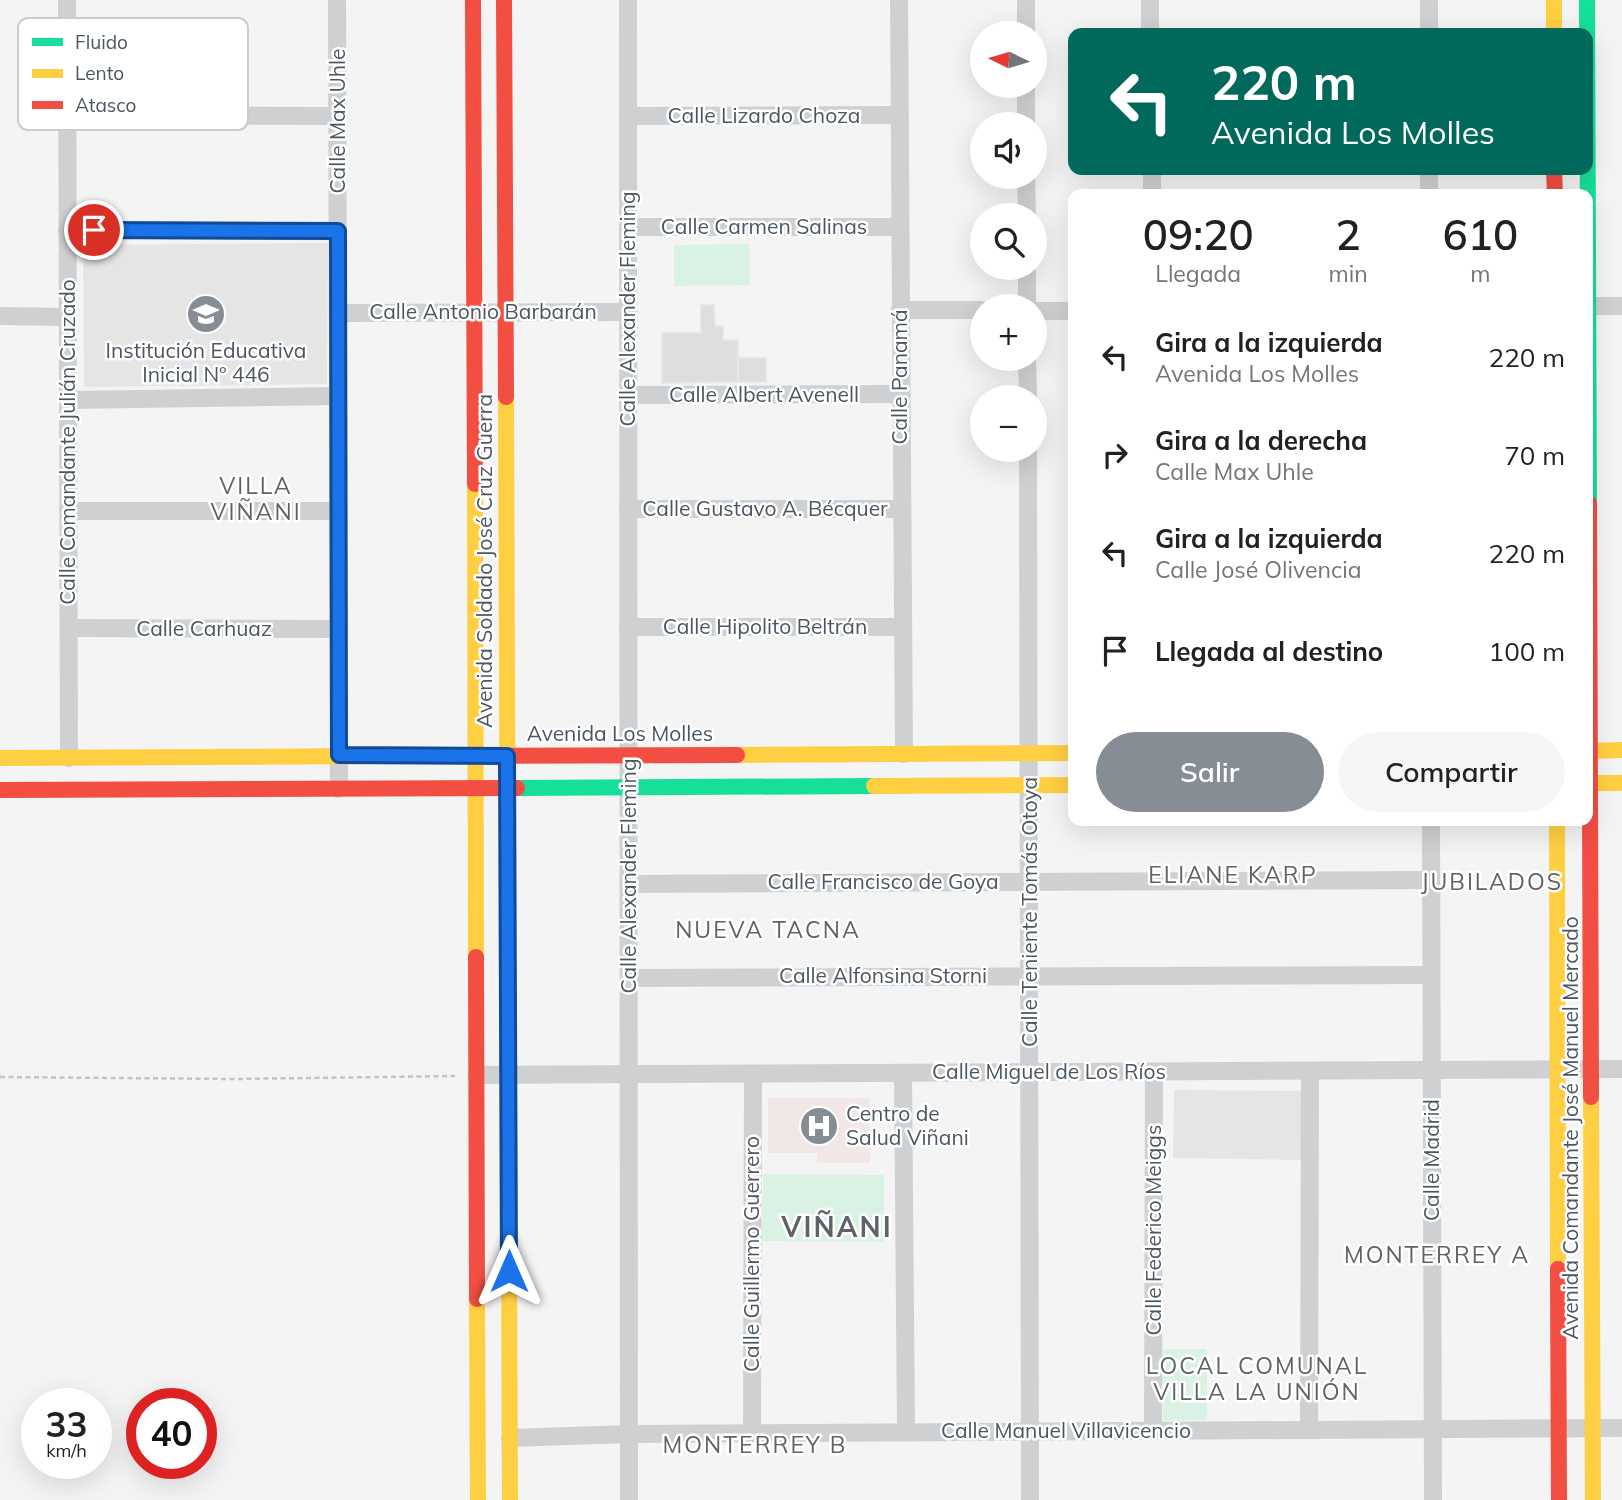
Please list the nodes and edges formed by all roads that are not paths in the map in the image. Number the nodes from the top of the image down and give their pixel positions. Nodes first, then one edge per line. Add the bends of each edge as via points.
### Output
1 (67, 0) edge
2 (337, 0) edge
3 (473, 0) edge
4 (504, 0) edge
5 (628, 0) edge
6 (899, 0) edge
7 (1026, 0) edge
8 (1150, 0) edge
9 (1429, 0) edge
10 (1554, 0) edge
11 (1587, 0) edge
12 (67, 18) edge
13 (1026, 21) edge
14 (1150, 28) edge
15 (1429, 28) edge
16 (1554, 28) edge
17 (1587, 28) edge
18 (248, 116) edge
19 (338, 116) junction
20 (628, 116) junction
21 (899, 116) junction
22 (67, 130) edge
23 (628, 227) junction
24 (900, 227) junction
25 (67, 230) junction
26 (338, 231) junction
27 (1593, 306) edge
28 (1622, 306) edge
29 (900, 310) junction
30 (970, 310) edge
31 (1047, 311) edge
32 (474, 312) junction
33 (506, 312) junction
34 (628, 312) junction
35 (1068, 312) edge
36 (338, 313) junction
37 (0, 316) edge
38 (68, 317) junction
39 (901, 394) junction
40 (628, 395) junction
41 (338, 396) junction
42 (68, 400) junction
43 (1028, 462) edge
44 (628, 509) junction
45 (901, 509) junction
46 (68, 511) junction
47 (338, 511) junction
48 (628, 627) junction
49 (902, 627) junction
50 (68, 628) junction
51 (339, 629) junction
52 (1622, 750) edge
53 (1593, 751) edge
54 (1029, 753) junction
55 (1068, 753) edge
56 (904, 754) junction
57 (339, 755) junction
58 (475, 755) junction
59 (629, 755) junction
60 (507, 756) junction
61 (0, 758) edge
62 (69, 758) junction
63 (1593, 783) edge
64 (1622, 783) edge
65 (1029, 785) junction
66 (1068, 785) edge
67 (628, 787) junction
68 (475, 788) junction
69 (507, 788) junction
70 (339, 789) junction
71 (0, 790) edge
72 (1431, 826) edge
73 (1557, 826) edge
74 (1589, 826) edge
75 (1431, 880) junction
76 (1030, 881) junction
77 (629, 884) junction
78 (1030, 975) junction
79 (1431, 975) junction
80 (629, 978) junction
81 (1558, 1069) junction
82 (1591, 1069) junction
83 (1622, 1069) edge
84 (1432, 1070) junction
85 (1310, 1071) junction
86 (1030, 1072) junction
87 (1154, 1072) junction
88 (902, 1073) junction
89 (629, 1074) junction
90 (753, 1074) junction
91 (477, 1075) junction
92 (508, 1075) junction
93 (1622, 1428) edge
94 (1559, 1429) junction
95 (1593, 1429) junction
96 (1309, 1430) junction
97 (1432, 1430) junction
98 (1153, 1431) junction
99 (906, 1432) junction
100 (1030, 1432) junction
101 (752, 1433) junction
102 (629, 1434) junction
103 (510, 1438) junction
104 (478, 1500) edge
105 (510, 1500) edge
106 (629, 1500) edge
107 (1030, 1500) edge
108 (1433, 1500) edge
109 (1559, 1500) edge
110 (1593, 1500) edge

1 - 12 street, Calle Comandante Julián Cruzado
2 - 19 street, Calle Max Uhle
3 - 32 street, Avenida Soldado José Cruz Guerra
4 - 33 street, Avenida Soldado José Cruz Guerra
5 - 20 street, Calle Alexander Fleming
6 - 21 street, Calle Panamá
7 - 13 street
8 - 14 street
9 - 15 street
10 - 16 street
11 - 17 street, Avenida Comandante José Manuel Mercado
18 - 19 street
19 - 26 street, Calle Max Uhle
20 - 21 street, Calle Lizardo Choza
20 - 23 street, Calle Alexander Fleming
21 - 24 street, Calle Panamá
22 - 25 street, Calle Comandante Julián Cruzado
23 - 24 street, Calle Carmen Salinas
23 - 34 street, Calle Alexander Fleming
24 - 29 street, Calle Panamá
25 - 26 street
25 - 38 street, Calle Comandante Julián Cruzado
26 - 36 street, Calle Max Uhle
27 - 28 street
29 - 30 street
29 - 39 street, Calle Panamá
31 - 35 street
32 - 33 street, Calle Antonio Barbarán
32 - 36 street, Calle Antonio Barbarán
32 - 58 street, Avenida Soldado José Cruz Guerra
33 - 34 street, Calle Antonio Barbarán
33 - 60 street, Avenida Soldado José Cruz Guerra
34 - 40 street, Calle Alexander Fleming
36 - 41 street, Calle Max Uhle
37 - 38 street
38 - 42 street, Calle Comandante Julián Cruzado
39 - 40 street, Calle Albert Avenell
39 - 45 street, Calle Panamá
40 - 44 street, Calle Alexander Fleming
41 - 42 street
41 - 47 street, Calle Max Uhle
42 - 46 street, Calle Comandante Julián Cruzado
43 - 54 street, Calle Teniente Tomás Otoya
44 - 45 street, Calle Gustavo A. Bécquer
44 - 48 street, Calle Alexander Fleming
45 - 49 street, Calle Panamá
46 - 47 street
46 - 50 street, Calle Comandante Julián Cruzado
47 - 51 street, Calle Max Uhle
48 - 49 street, Calle Hipolito Beltrán
48 - 59 street, Calle Alexander Fleming
49 - 56 street, Calle Panamá
50 - 51 street, Calle Carhuaz
50 - 62 street, Calle Comandante Julián Cruzado
51 - 57 street, Calle Max Uhle
52 - 53 street
54 - 55 street, Avenida Los Molles
54 - 56 street, Avenida Los Molles
54 - 65 street, Calle Teniente Tomás Otoya
56 - 59 street, Avenida Los Molles
57 - 58 street, Avenida Los Molles
57 - 62 street, Avenida Los Molles
57 - 70 street, Calle Max Uhle
58 - 60 street, Avenida Los Molles
58 - 68 street, Avenida Soldado José Cruz Guerra
59 - 60 street, Avenida Los Molles
59 - 67 street, Calle Alexander Fleming
60 - 69 street, Avenida Soldado José Cruz Guerra
61 - 62 street, Avenida Los Molles
63 - 64 street
65 - 66 street
65 - 67 street
65 - 76 street, Calle Teniente Tomás Otoya
67 - 69 street
67 - 77 street, Calle Alexander Fleming
68 - 69 street
68 - 70 street
68 - 91 street, Avenida Soldado José Cruz Guerra
69 - 92 street, Avenida Soldado José Cruz Guerra
70 - 71 street
72 - 75 street, Calle Madrid
73 - 81 street, Avenida Comandante José Manuel Mercado
74 - 82 street, Avenida Comandante José Manuel Mercado
75 - 76 street, Calle Francisco de Goya
75 - 79 street, Calle Madrid
76 - 77 street, Calle Francisco de Goya
76 - 78 street, Calle Teniente Tomás Otoya
77 - 80 street, Calle Alexander Fleming
78 - 79 street, Calle Alfonsina Storni
78 - 80 street, Calle Alfonsina Storni
78 - 86 street, Calle Teniente Tomás Otoya
79 - 84 street, Calle Madrid
80 - 89 street, Calle Alexander Fleming
81 - 82 street, Calle Miguel de Los Ríos
81 - 84 street, Calle Miguel de Los Ríos
81 - 94 street, Avenida Comandante José Manuel Mercado
82 - 83 street, Calle Miguel de Los Ríos
82 - 95 street, Avenida Comandante José Manuel Mercado
84 - 85 street, Calle Miguel de Los Ríos
84 - 97 street, Calle Madrid
85 - 87 street, Calle Miguel de Los Ríos
85 - 96 street
86 - 87 street, Calle Miguel de Los Ríos
86 - 88 street, Calle Miguel de Los Ríos
86 - 100 street, Calle Teniente Tomás Otoya
87 - 98 street, Calle Federico Meiggs
88 - 90 street, Calle Miguel de Los Ríos
88 - 99 street
89 - 90 street, Calle Miguel de Los Ríos
89 - 92 street, Calle Miguel de Los Ríos
89 - 102 street, Calle Alexander Fleming
90 - 101 street, Calle Guillermo Guerrero
91 - 92 street, Calle Miguel de Los Ríos
91 - 104 street, Avenida Soldado José Cruz Guerra
92 - 103 street, Avenida Soldado José Cruz Guerra
93 - 95 street, Calle Manuel Villavicencio
94 - 95 street, Calle Manuel Villavicencio
94 - 97 street, Calle Manuel Villavicencio
94 - 109 street, Avenida Comandante José Manuel Mercado
95 - 110 street, Avenida Comandante José Manuel Mercado
96 - 97 street, Calle Manuel Villavicencio
96 - 98 street, Calle Manuel Villavicencio
97 - 108 street, Calle Madrid
98 - 100 street, Calle Manuel Villavicencio
99 - 100 street, Calle Manuel Villavicencio
99 - 101 street, Calle Manuel Villavicencio
100 - 107 street, Calle Teniente Tomás Otoya
101 - 102 street, Calle Manuel Villavicencio
102 - 103 street, Calle Manuel Villavicencio
102 - 106 street, Calle Alexander Fleming
103 - 105 street, Avenida Soldado José Cruz Guerra

